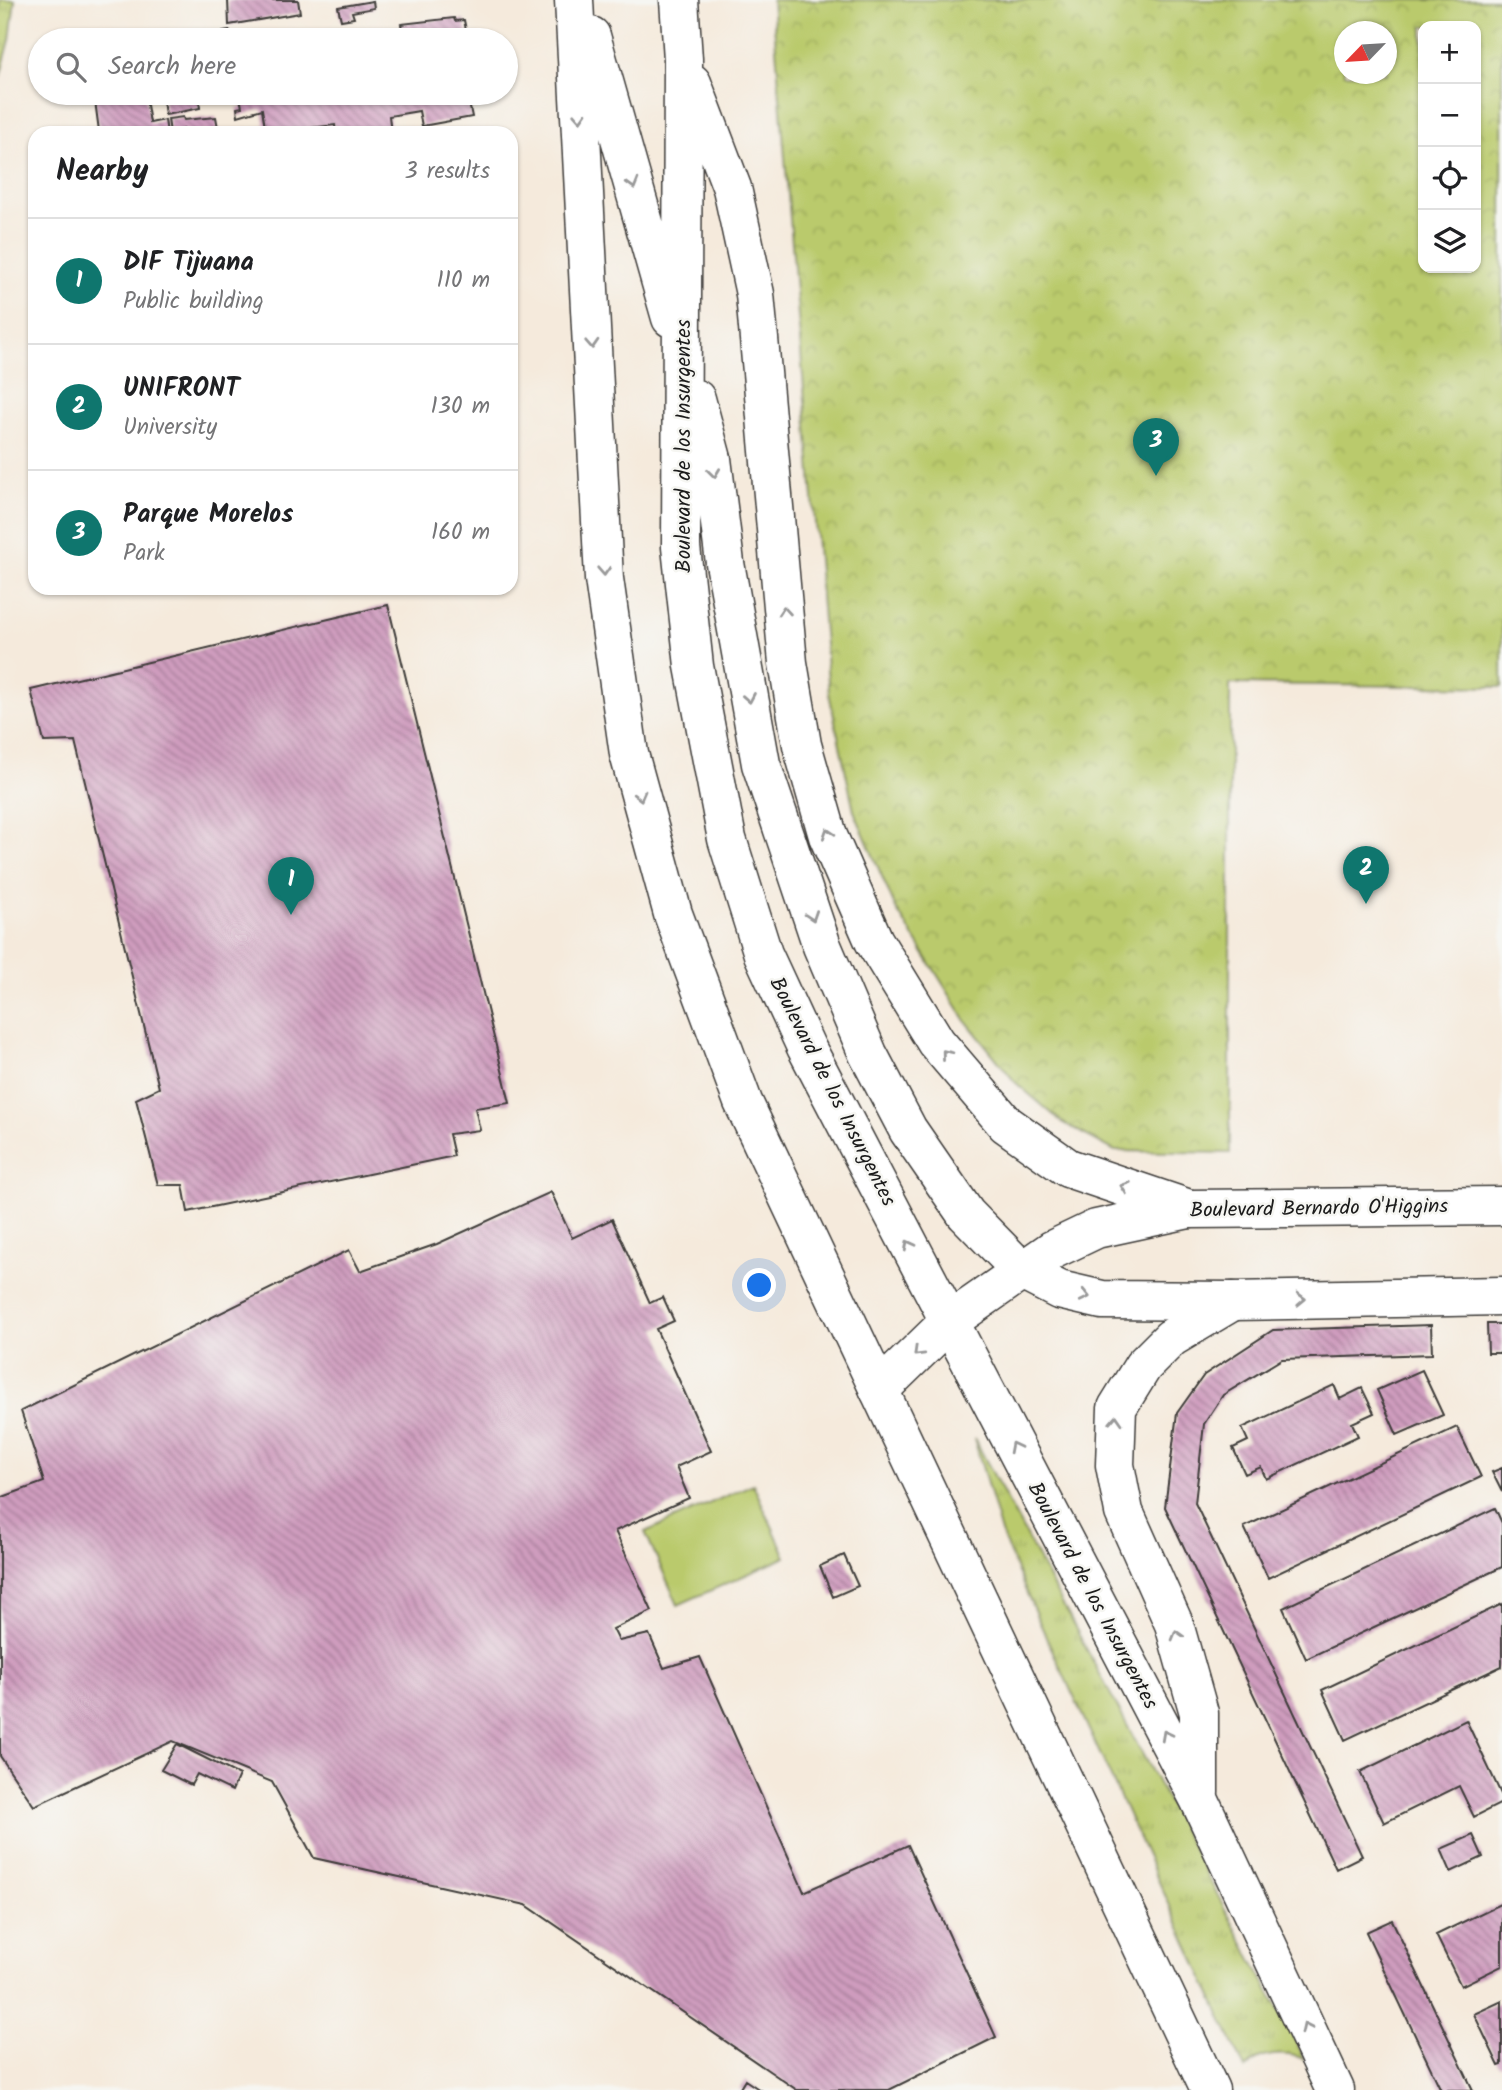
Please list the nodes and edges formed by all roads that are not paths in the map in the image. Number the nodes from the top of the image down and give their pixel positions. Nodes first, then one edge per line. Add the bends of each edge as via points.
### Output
1 (574, 0) edge
2 (581, 0) edge
3 (679, 0) edge
4 (683, 59) junction
5 (684, 365) junction
6 (1502, 1206) edge
7 (1189, 1209) junction
8 (1023, 1271) junction
9 (1502, 1296) edge
10 (1233, 1301) junction
11 (950, 1321) junction
12 (879, 1390) junction
13 (1199, 1798) junction
14 (1210, 2090) edge
15 (1335, 2090) edge

1 -> 12 main road via 604,579 629,754 673,915 743,1102
2 -> 5 main road
3 - 4 main road, Boulevard de los Insurgentes
4 - 5 main road, Boulevard de los Insurgentes
7 -> 4 main road via 1068,1168 1006,1124 936,1042 874,941 828,835 802,746 788,663 755,294 732,188
5 -> 8 main road via 712,459 725,563 761,764 822,946 868,1054 908,1130 966,1214
11 -> 5 main road, Boulevard de los Insurgentes via 806,1047 763,954 727,839 694,666 681,547
6 - 7 main road, Boulevard Bernardo O'Higgins
7 - 8 main road, Boulevard Bernardo O'Higgins via 1096,1229 1052,1250
8 -> 10 main road via 1059,1290 1101,1300
8 - 11 main road, Boulevard Bernardo O'Higgins
10 -> 9 main road
13 -> 10 main road via 1199,1713 1174,1624 1124,1512 1115,1465 1117,1408 1143,1366 1171,1338
11 -> 12 main road, Boulevard Bernardo O'Higgins
13 -> 11 main road, Boulevard de los Insurgentes
12 - 14 main road
15 -> 13 main road, Boulevard de los Insurgentes

